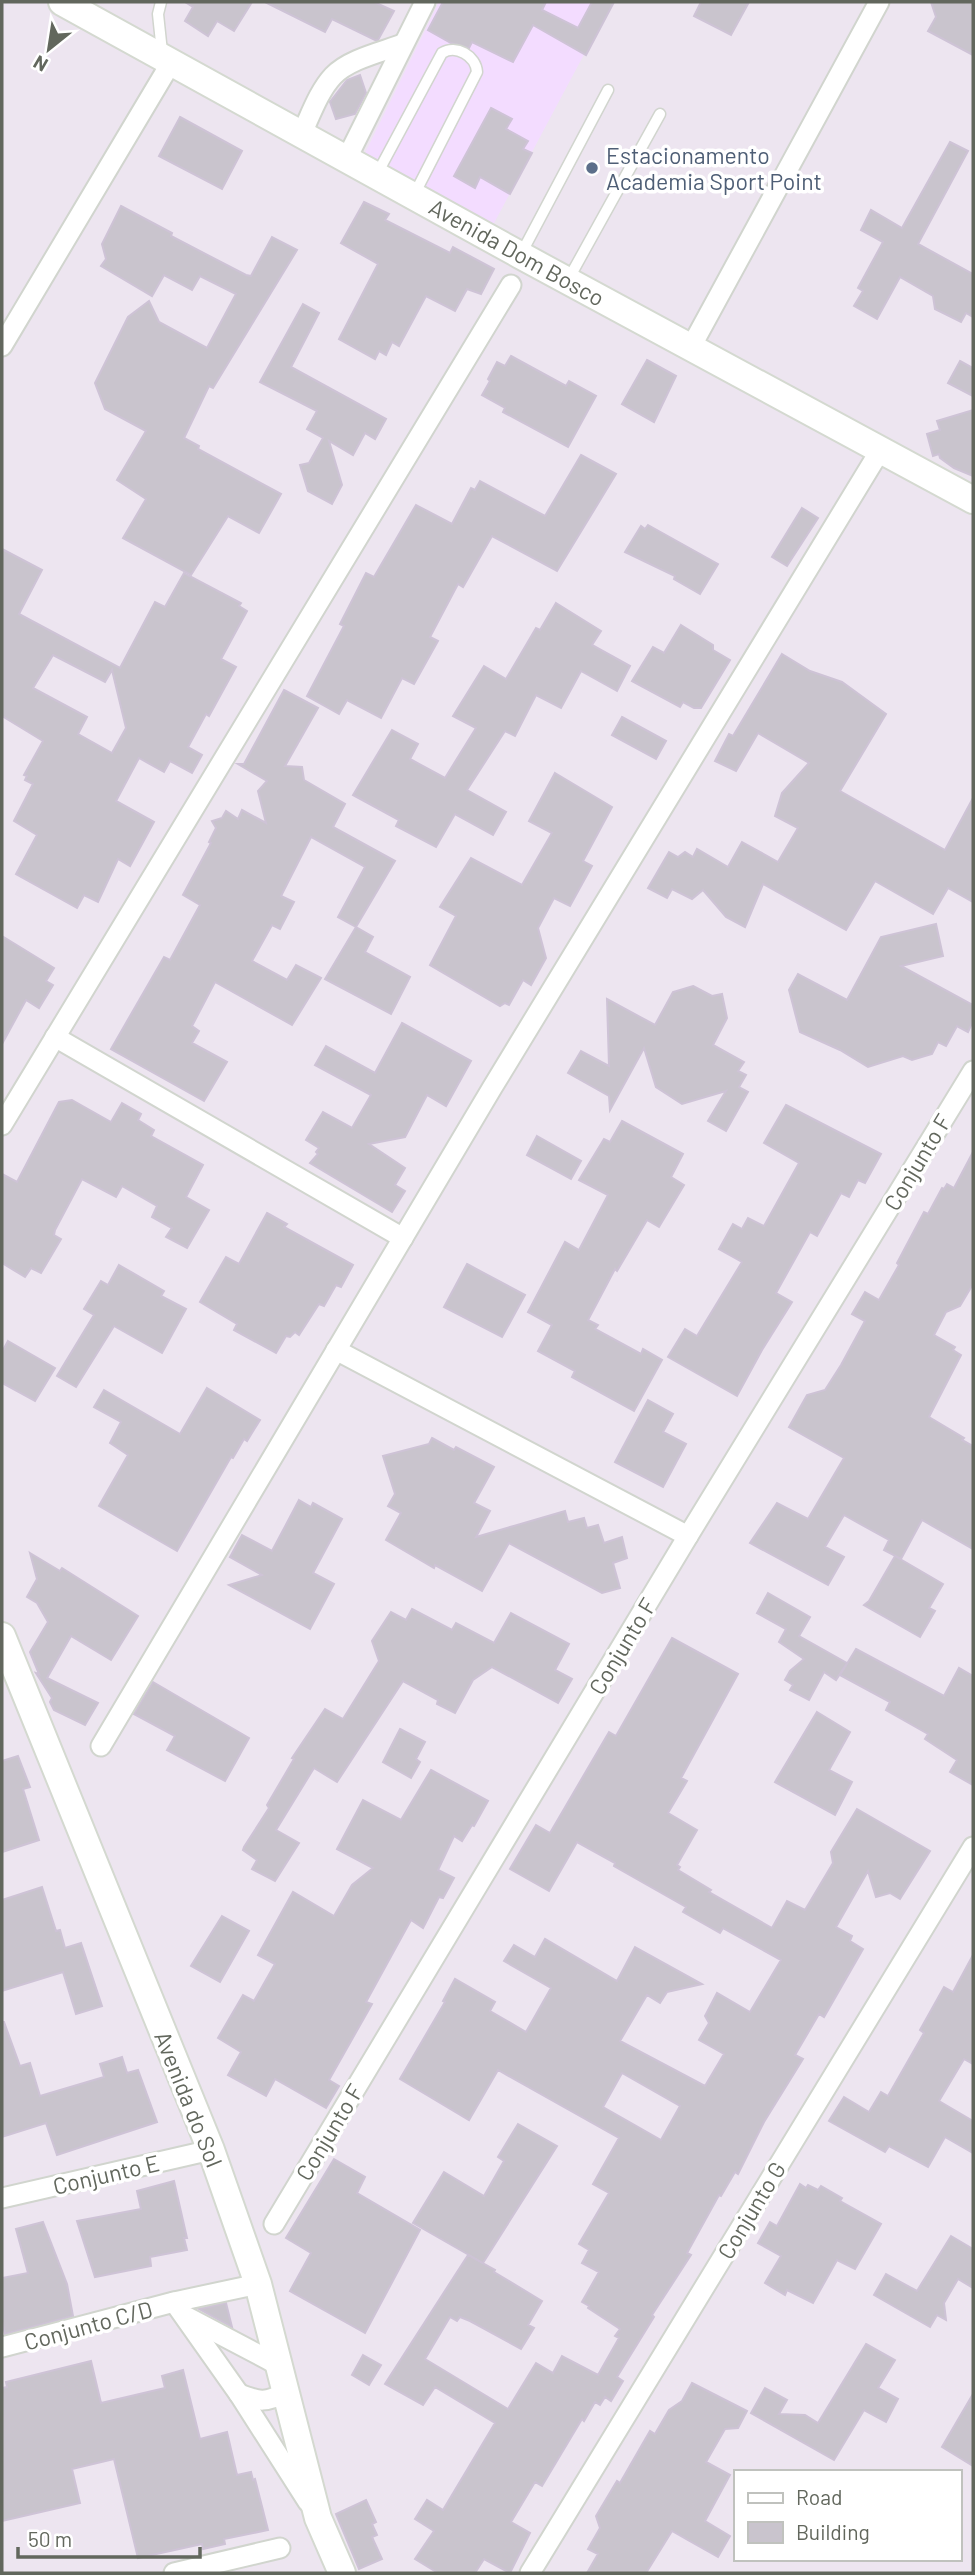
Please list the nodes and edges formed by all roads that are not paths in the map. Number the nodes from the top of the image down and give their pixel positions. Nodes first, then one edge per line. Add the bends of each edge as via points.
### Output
1 (64, 2) edge
2 (161, 2) edge
3 (425, 2) edge
4 (879, 2) edge
5 (403, 44) junction
6 (167, 58) junction
7 (608, 90) dead end
8 (660, 114) dead end
9 (302, 133) junction
10 (347, 158) junction
11 (377, 174) junction
12 (414, 195) junction
13 (520, 255) junction
14 (568, 281) junction
15 (510, 285) dead end
16 (2, 346) edge
17 (691, 347) junction
18 (881, 449) junction
19 (973, 500) edge
20 (55, 1037) junction
21 (973, 1071) edge
22 (2, 1125) edge
23 (403, 1238) junction
24 (336, 1350) junction
25 (688, 1536) junction
26 (2, 1636) edge
27 (101, 1746) dead end
28 (973, 1847) edge
29 (211, 2150) junction
30 (2, 2197) edge
31 (274, 2224) dead end
32 (258, 2284) junction
33 (180, 2310) junction
34 (2, 2347) edge
35 (280, 2366) junction
36 (286, 2392) junction
37 (239, 2394) junction
38 (318, 2518) junction
39 (280, 2548) dead end
40 (174, 2573) edge
41 (342, 2573) edge
42 (530, 2573) edge

1 - 6 street, Avenida Dom Bosco
2 - 6 lane via 158,14
3 - 5 street
4 - 17 street
5 - 9 street via 335,74
5 - 10 street
6 - 9 street, Avenida Dom Bosco
6 - 16 street
7 - 13 lane
8 - 14 lane
9 - 10 street, Avenida Dom Bosco
10 - 11 street, Avenida Dom Bosco
11 - 12 street, Avenida Dom Bosco
11 - 12 lane via 442,53 458,50 472,58 477,72
12 - 13 street, Avenida Dom Bosco
13 - 14 street, Avenida Dom Bosco
14 - 17 street, Avenida Dom Bosco
15 - 20 street
17 - 18 street, Avenida Dom Bosco
18 - 19 street, Avenida Dom Bosco
18 - 23 street
20 - 22 street
20 - 23 street
21 - 25 street, Conjunto F
23 - 24 street
24 - 25 street
24 - 27 street
25 - 31 street, Conjunto F
26 - 29 street, Avenida do Sol
28 - 42 street, Conjunto G
29 - 30 street, Conjunto E
29 - 32 street, Avenida do Sol
32 - 33 street, Conjunto C/D
32 - 35 street, Avenida do Sol
33 - 34 street, Conjunto C/D
33 - 35 street
33 - 37 street
35 - 36 street, Avenida do Sol
36 - 37 street via 259,2401
36 - 38 street, Avenida do Sol
37 - 38 street
38 - 41 street, Avenida do Sol
39 - 40 street

